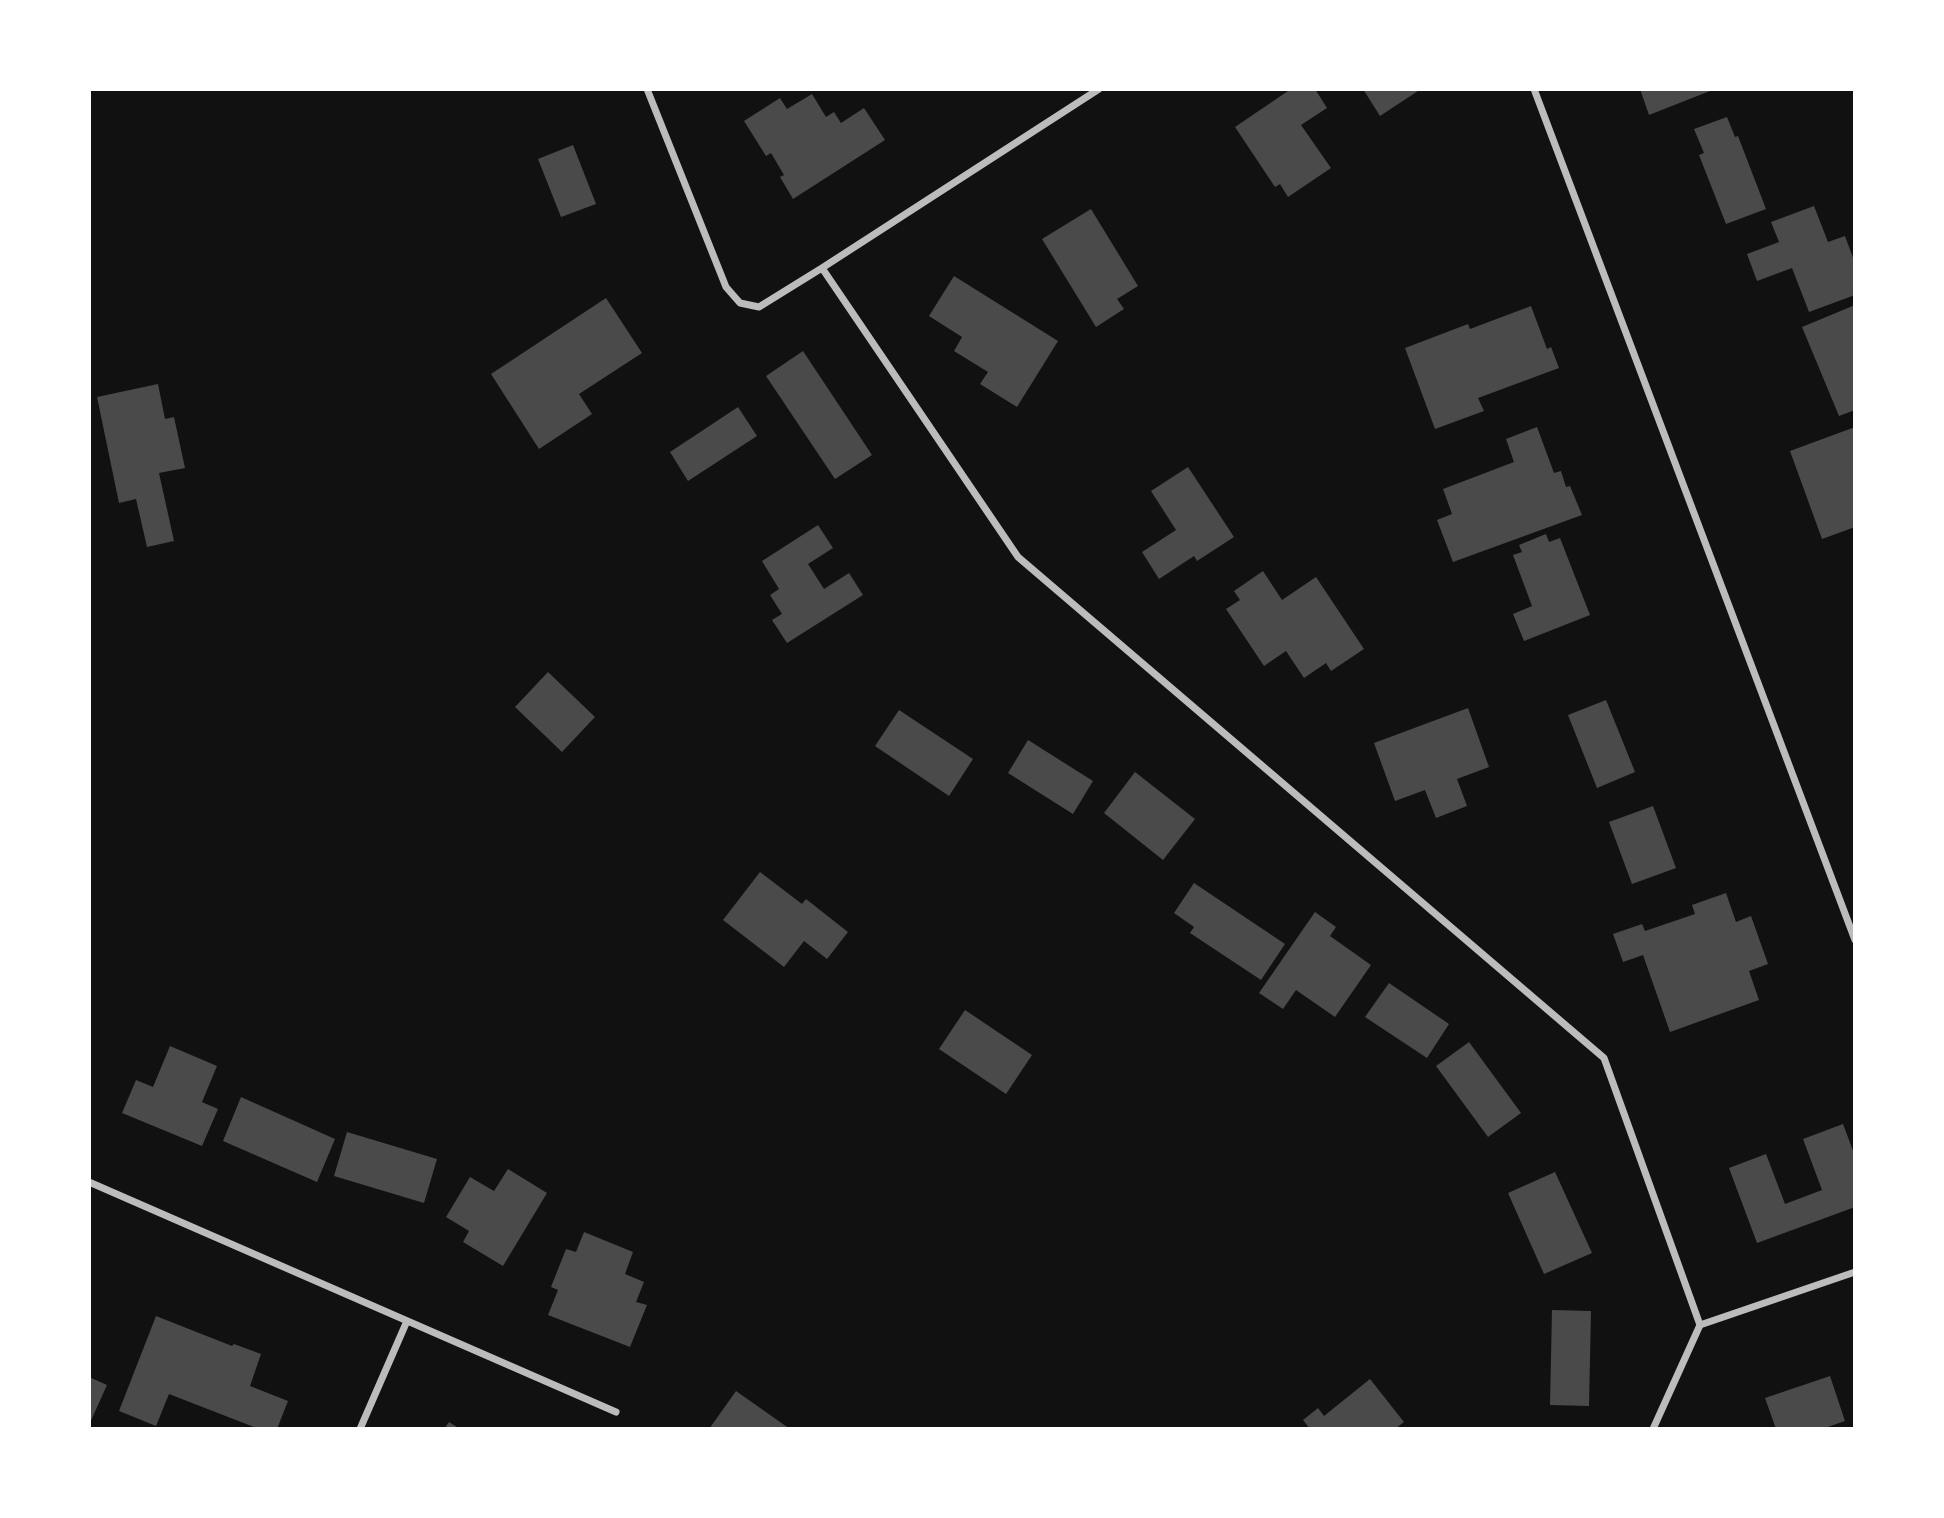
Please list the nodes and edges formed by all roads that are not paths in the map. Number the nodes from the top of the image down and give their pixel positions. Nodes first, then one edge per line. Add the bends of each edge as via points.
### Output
1 (647, 89) edge
2 (1100, 89) edge
3 (1534, 89) edge
4 (822, 268) junction
5 (1855, 940) edge
6 (89, 1182) edge
7 (1855, 1272) edge
8 (407, 1321) junction
9 (1700, 1325) junction
10 (616, 1412) dead end
11 (360, 1429) edge
12 (1653, 1429) edge

1 - 4 street via 726,287 740,303 758,307
2 - 4 street
3 - 5 street
4 - 9 street via 1018,557 1604,1058
6 - 8 street
7 - 9 street
8 - 10 street
8 - 11 street
9 - 12 street

